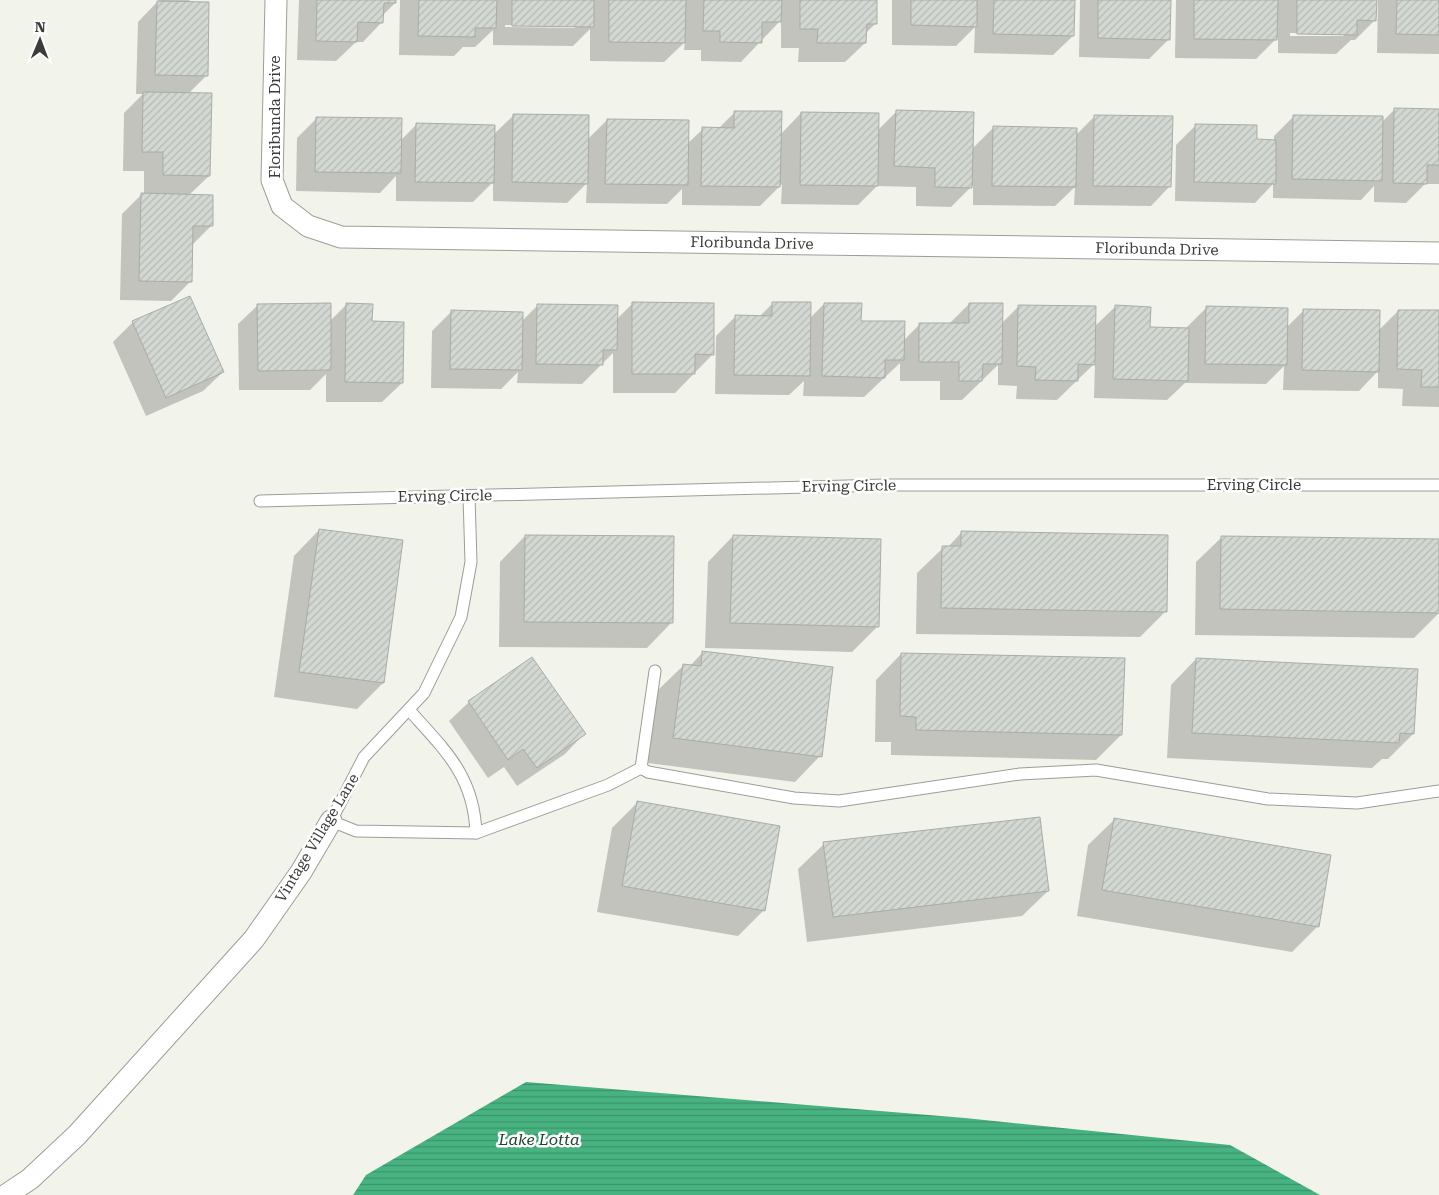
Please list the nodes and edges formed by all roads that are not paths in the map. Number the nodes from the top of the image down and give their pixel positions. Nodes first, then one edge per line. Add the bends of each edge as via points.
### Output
1 (276, 0) edge
2 (1439, 253) edge
3 (1439, 484) edge
4 (469, 496) junction
5 (260, 501) dead end
6 (655, 671) dead end
7 (409, 710) junction
8 (641, 768) junction
9 (1439, 791) edge
10 (331, 821) junction
11 (476, 833) junction
12 (26, 1187) edge
13 (6, 1195) edge

1 - 2 street, Floribunda Drive via 272,180 282,206 308,226 341,237
3 - 4 lane, Erving Circle via 885,485
4 - 5 lane, Erving Circle
4 - 7 lane, Vintage Village Lane via 471,562 460,618 424,693
6 - 8 lane
7 - 10 lane, Vintage Village Lane via 364,757
7 - 11 lane via 456,764 475,813
8 - 9 lane via 648,772 794,798 839,800 1020,774 1096,770 1268,799 1357,804
8 - 11 lane via 608,785
10 - 11 lane via 356,831
10 - 12 street, Vintage Village Lane via 301,872 254,939
12 - 13 street, Vintage Village Lane

